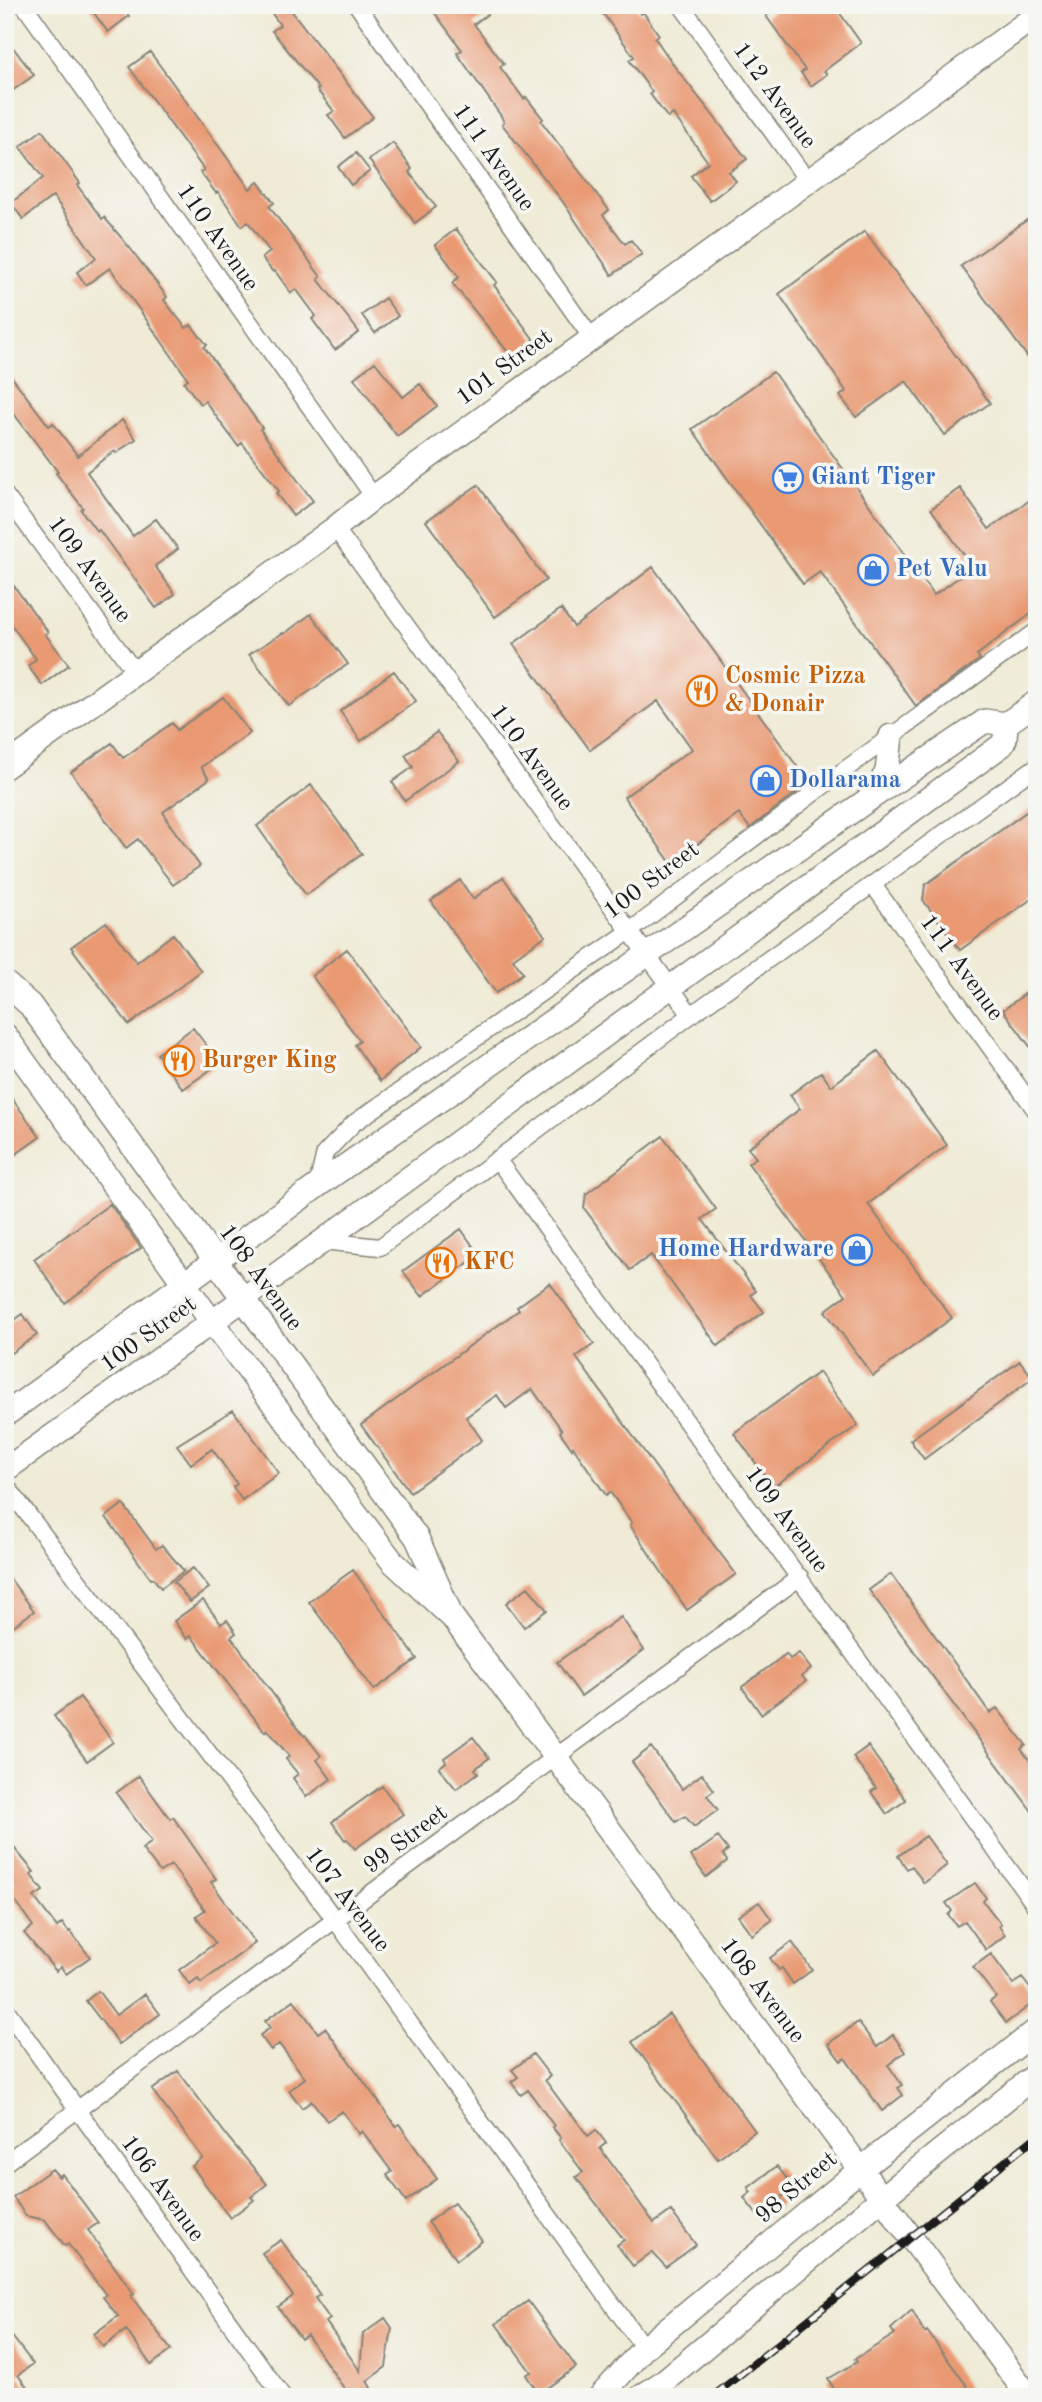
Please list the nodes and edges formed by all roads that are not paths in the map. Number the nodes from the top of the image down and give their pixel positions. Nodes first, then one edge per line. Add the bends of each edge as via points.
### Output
1 (24, 5) edge
2 (357, 5) edge
3 (681, 5) edge
4 (1037, 15) edge
5 (807, 180) junction
6 (592, 337) junction
7 (5, 495) edge
8 (374, 496) junction
9 (335, 528) junction
10 (1037, 631) edge
11 (135, 672) junction
12 (1037, 702) edge
13 (1006, 724) junction
14 (891, 736) junction
15 (1037, 766) edge
16 (5, 767) edge
17 (872, 797) junction
18 (873, 885) junction
19 (630, 931) junction
20 (648, 955) junction
21 (5, 983) edge
22 (671, 988) junction
23 (691, 1015) junction
24 (5, 1035) edge
25 (1037, 1112) edge
26 (497, 1159) junction
27 (317, 1186) junction
28 (322, 1241) junction
29 (215, 1261) junction
30 (184, 1284) junction
31 (243, 1298) junction
32 (212, 1322) junction
33 (5, 1415) edge
34 (5, 1470) edge
35 (5, 1484) edge
36 (800, 1577) junction
37 (452, 1617) junction
38 (554, 1758) junction
39 (1037, 1908) edge
40 (336, 1921) junction
41 (5, 2008) edge
42 (1037, 2030) edge
43 (1037, 2074) edge
44 (78, 2110) junction
45 (5, 2163) edge
46 (861, 2169) junction
47 (882, 2197) junction
48 (645, 2348) junction
49 (283, 2397) edge
50 (600, 2397) edge
51 (641, 2397) edge
52 (1028, 2397) edge

1 - 8 street, 110 Avenue
2 - 6 street, 111 Avenue
3 - 5 street, 112 Avenue
4 - 5 street, 101 Street
5 - 6 street, 101 Street
6 - 8 street, 101 Street
7 - 11 street, 109 Avenue
8 - 9 street, 101 Street
9 - 11 street, 101 Street
9 - 19 street, 110 Avenue
10 - 14 street, 100 Street
11 - 16 street, 101 Street
12 - 13 street, 100 Street
13 - 17 street, 100 Street via 985,721
13 - 22 street, 100 Street via 1002,745
14 - 17 street via 887,772
14 - 19 street, 100 Street
15 - 18 street
17 - 20 street, 100 Street
18 - 23 street
18 - 25 street, 111 Avenue
19 - 20 street, 110 Avenue
19 - 27 street, 100 Street via 354,1123 325,1153
20 - 22 street, 110 Avenue
20 - 27 street, 100 Street
21 - 29 street, 108 Avenue via 30,1006
22 - 23 street, 110 Avenue
22 - 28 street, 100 Street
23 - 26 street
24 - 30 street, 108 Avenue
26 - 28 street via 380,1247
26 - 36 street, 109 Avenue
27 - 29 street, 100 Street
28 - 31 street, 100 Street
29 - 30 street, 100 Street
29 - 31 street, 108 Avenue
30 - 32 street, 108 Avenue
30 - 33 street, 100 Street
31 - 32 street, 100 Street
31 - 37 street, 108 Avenue via 417,1538
32 - 34 street, 100 Street
32 - 37 street, 108 Avenue via 392,1561
35 - 40 street, 107 Avenue
36 - 38 street, 99 Street
36 - 39 street, 109 Avenue
37 - 38 street, 108 Avenue
38 - 40 street, 99 Street
38 - 46 street, 108 Avenue
40 - 44 street, 99 Street
40 - 48 street, 107 Avenue
41 - 44 street, 106 Avenue
42 - 46 street, 98 Street
43 - 47 street
44 - 45 street, 99 Street
44 - 49 street, 106 Avenue
46 - 47 street, 108 Avenue
46 - 48 street, 98 Street
47 - 51 street
47 - 52 street, 108 Avenue
48 - 50 street, 98 Street

